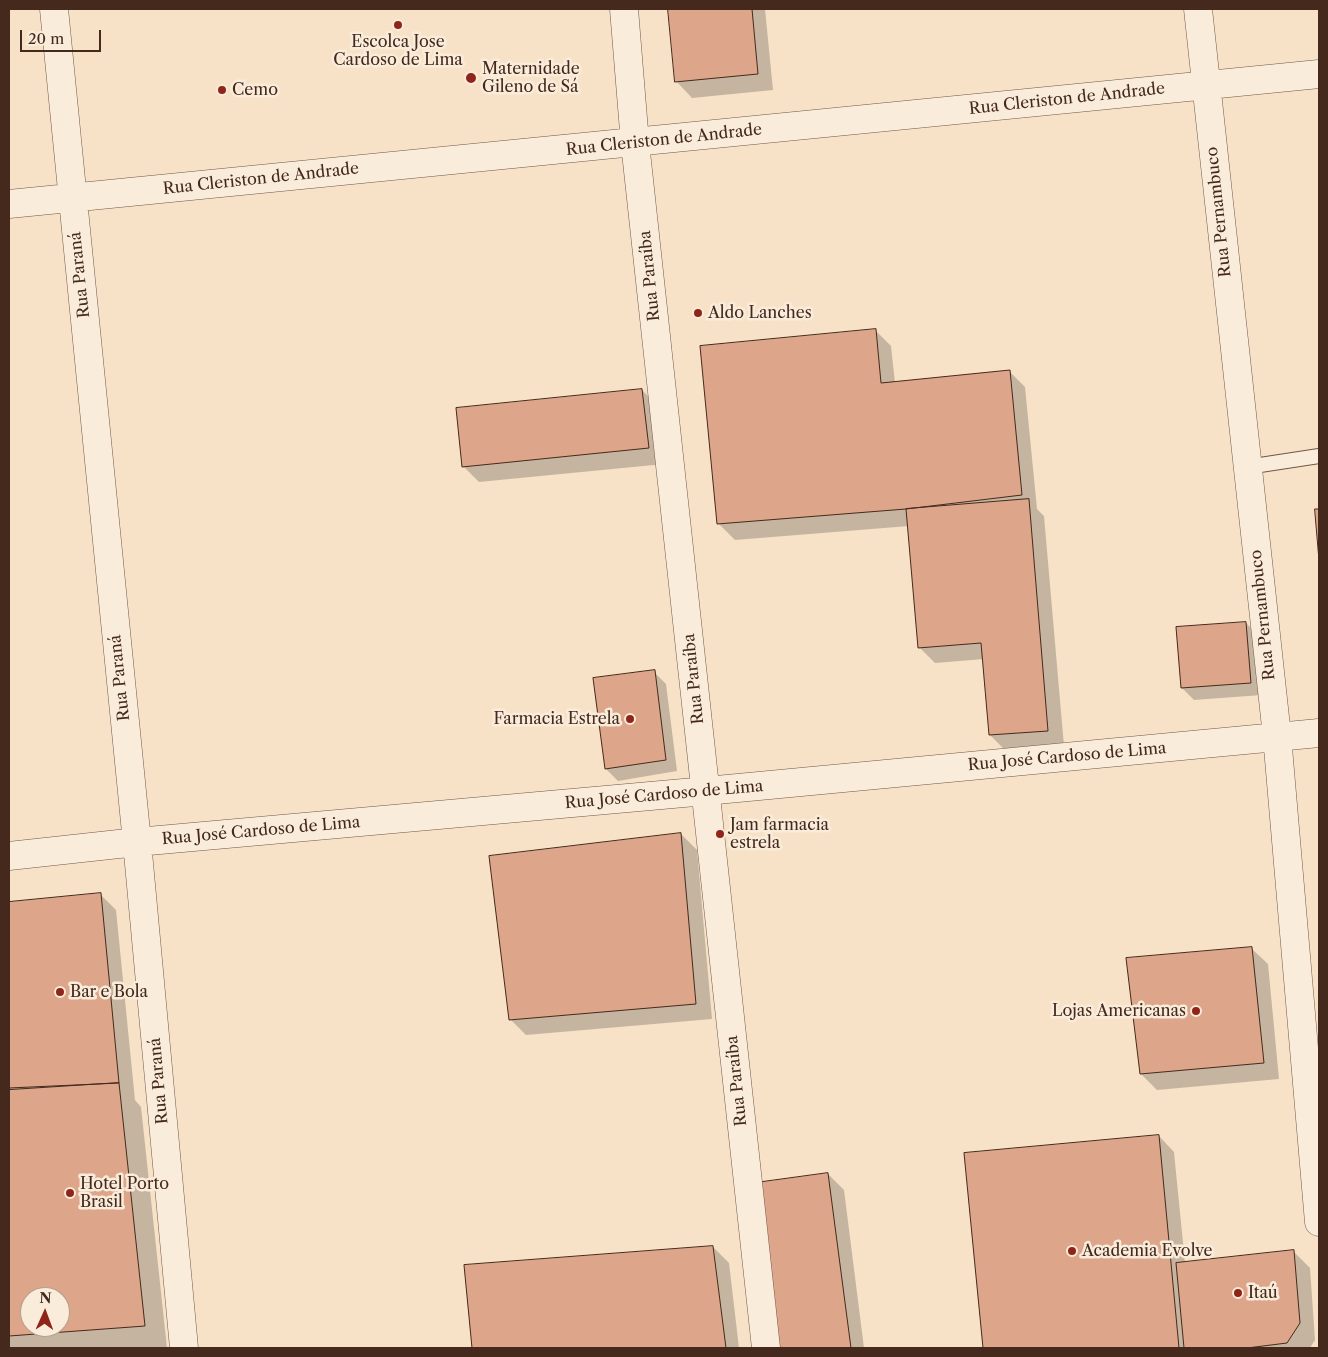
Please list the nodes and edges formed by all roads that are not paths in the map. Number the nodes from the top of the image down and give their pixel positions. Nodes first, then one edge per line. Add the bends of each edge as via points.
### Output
1 (54, 9) edge
2 (624, 9) edge
3 (1198, 9) edge
4 (1319, 74) edge
5 (1206, 85) junction
6 (635, 143) junction
7 (72, 197) junction
8 (9, 204) edge
9 (1319, 456) edge
10 (1246, 467) junction
11 (1319, 733) edge
12 (1277, 737) junction
13 (706, 791) junction
14 (137, 842) junction
15 (9, 856) edge
16 (1319, 1222) edge
17 (184, 1348) edge
18 (766, 1348) edge

1 - 7 street, Rua Paraná
2 - 6 street, Rua Paraíba
3 - 5 street, Rua Pernambuco
4 - 5 street, Rua Cleriston de Andrade
5 - 6 street, Rua Cleriston de Andrade
5 - 10 street, Rua Pernambuco
6 - 7 street, Rua Cleriston de Andrade
6 - 13 street, Rua Paraíba
7 - 8 street, Rua Cleriston de Andrade
7 - 14 street, Rua Paraná
9 - 10 lane
10 - 12 street, Rua Pernambuco
11 - 12 street, Rua José Cardoso de Lima
12 - 13 street, Rua José Cardoso de Lima
12 - 16 street, Rua Pernambuco
13 - 14 street, Rua José Cardoso de Lima
13 - 18 street, Rua Paraíba
14 - 15 street, Rua José Cardoso de Lima
14 - 17 street, Rua Paraná

